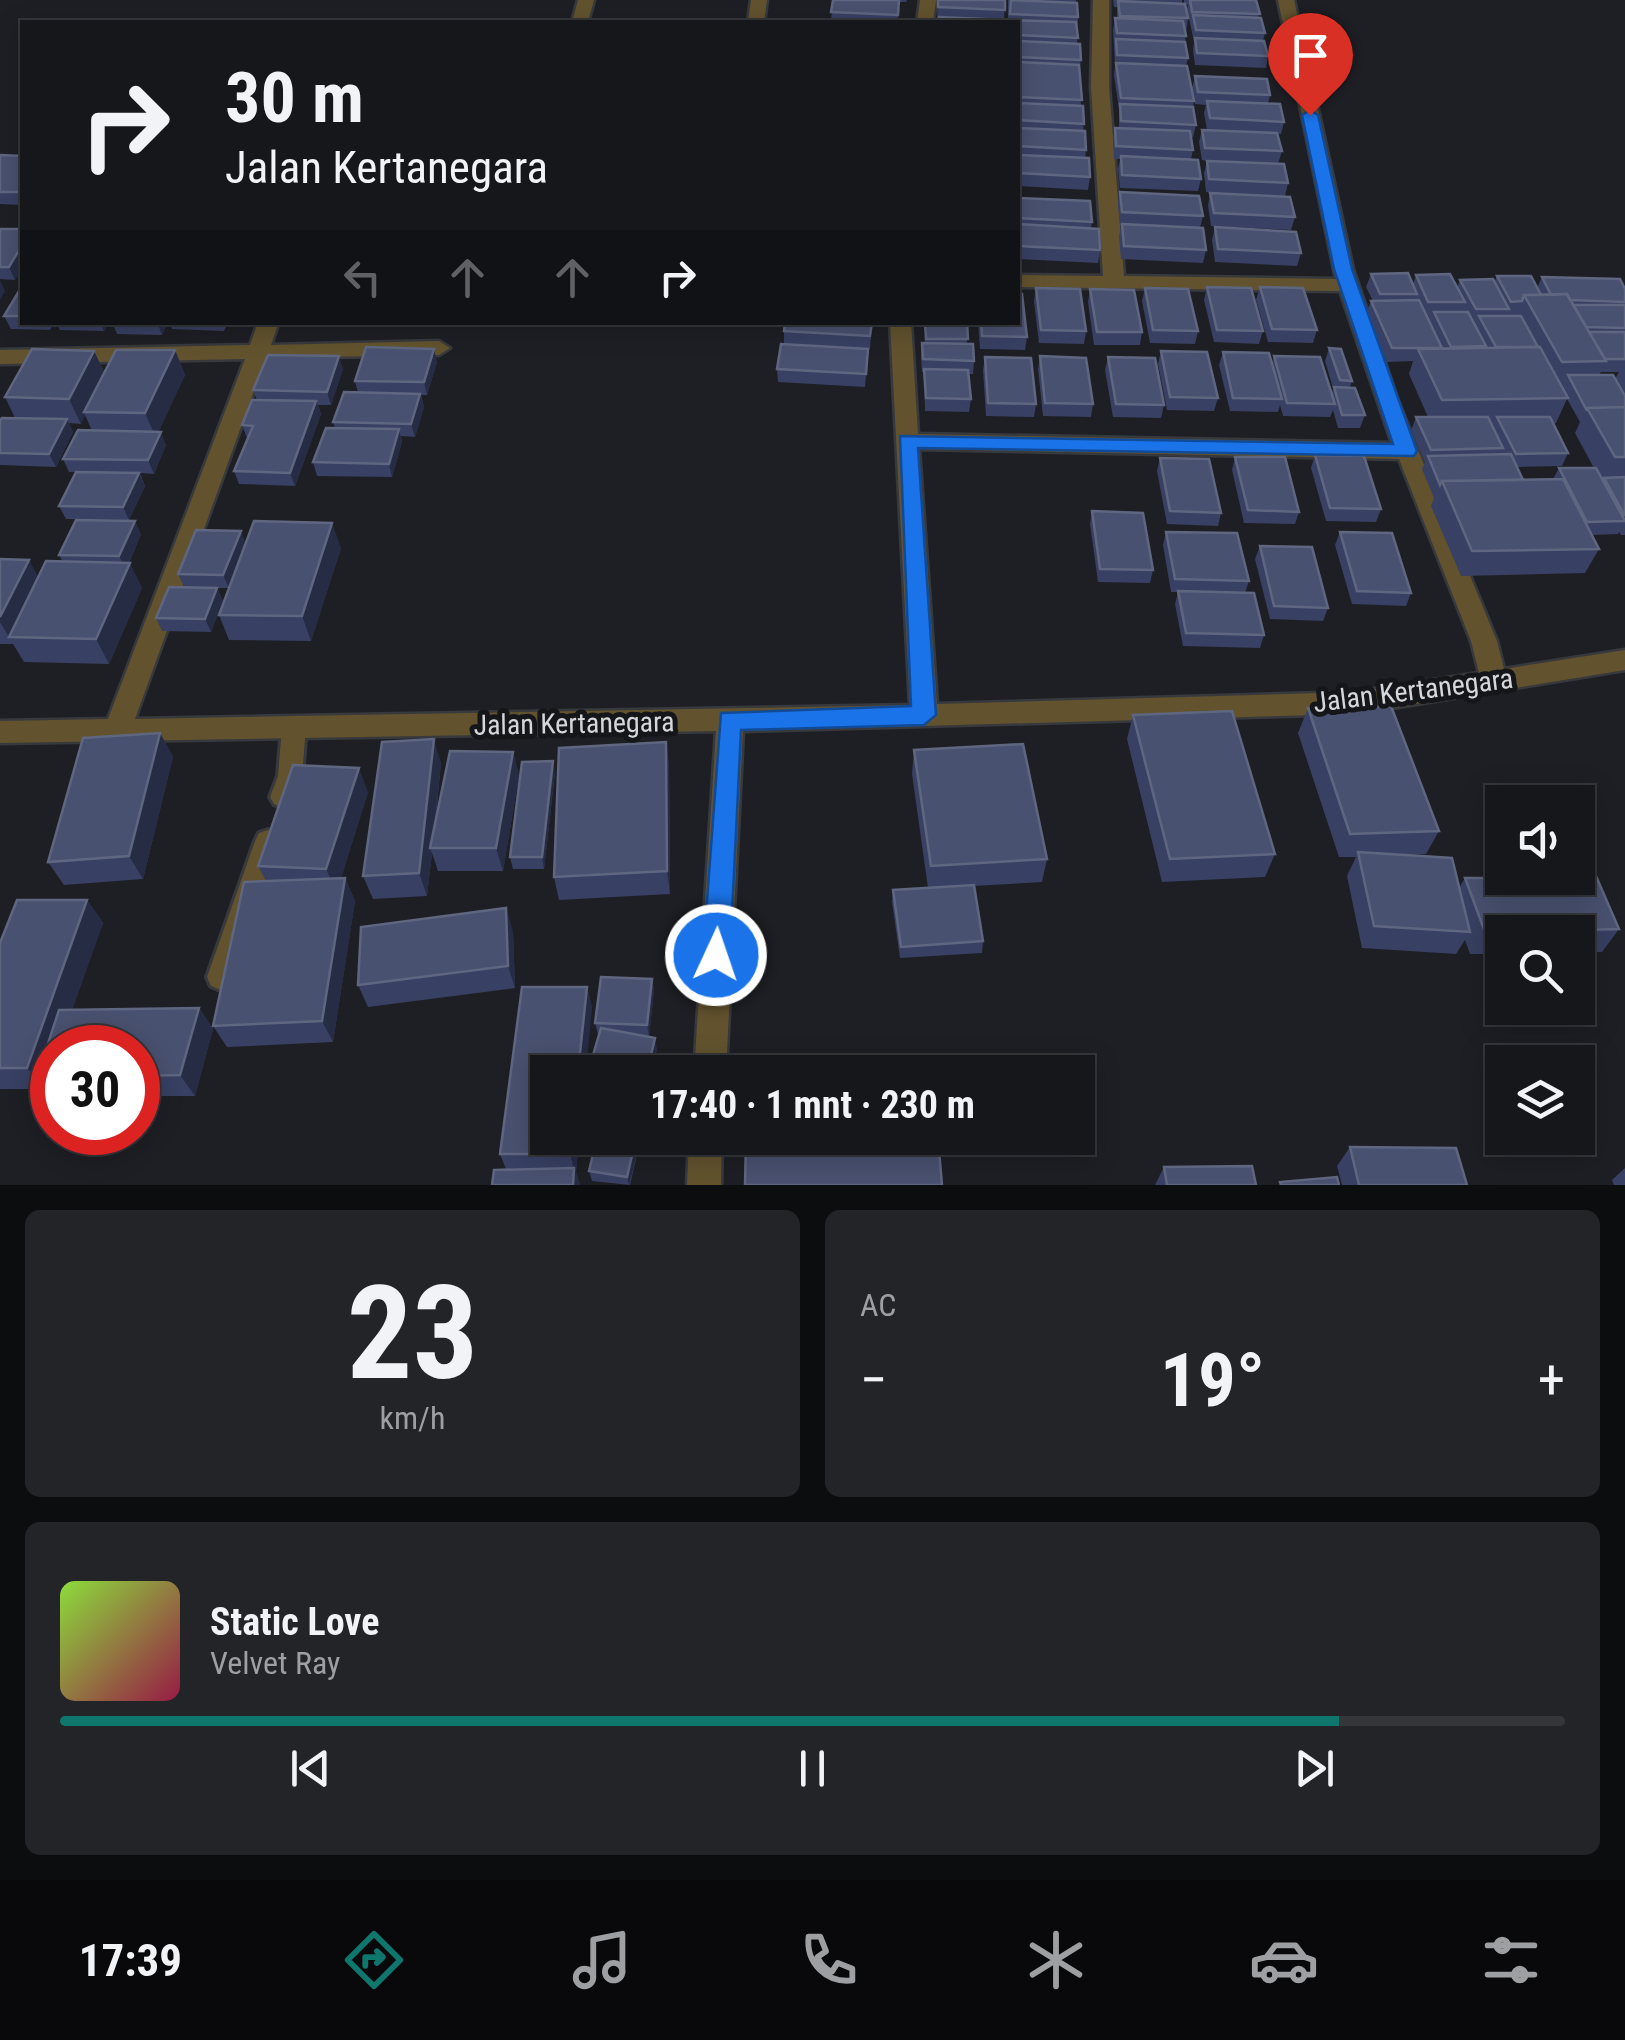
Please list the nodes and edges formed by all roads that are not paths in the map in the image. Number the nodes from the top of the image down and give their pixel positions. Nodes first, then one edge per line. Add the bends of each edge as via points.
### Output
1 (1101, 0) edge
2 (1286, 0) edge
3 (1020, 281) edge
4 (1114, 282) junction
5 (1348, 285) junction
6 (267, 325) edge
7 (900, 325) edge
8 (439, 348) dead end
9 (257, 350) junction
10 (0, 357) edge
11 (907, 441) junction
12 (1406, 451) junction
13 (1625, 660) edge
14 (1494, 681) junction
15 (924, 715) junction
16 (730, 720) junction
17 (294, 727) junction
18 (117, 730) junction
19 (0, 732) edge
20 (221, 977) edge
21 (711, 1055) edge
22 (705, 1155) edge
23 (704, 1185) edge

1 - 4 street via 1100,87
2 - 5 street
3 - 4 street
4 - 5 street
5 - 12 street
6 - 9 street
7 - 11 street
8 - 9 street
9 - 10 street via 43,366
9 - 18 street
11 - 12 street
11 - 15 street
12 - 14 street
13 - 14 street, Jalan Kertanegara
14 - 15 street, Jalan Kertanegara via 1355,703
15 - 16 street, Jalan Kertanegara
16 - 17 street, Jalan Kertanegara
16 - 21 street
17 - 18 street, Jalan Kertanegara
17 - 20 lane via 290,776
18 - 19 street, Jalan Kertanegara
22 - 23 street

